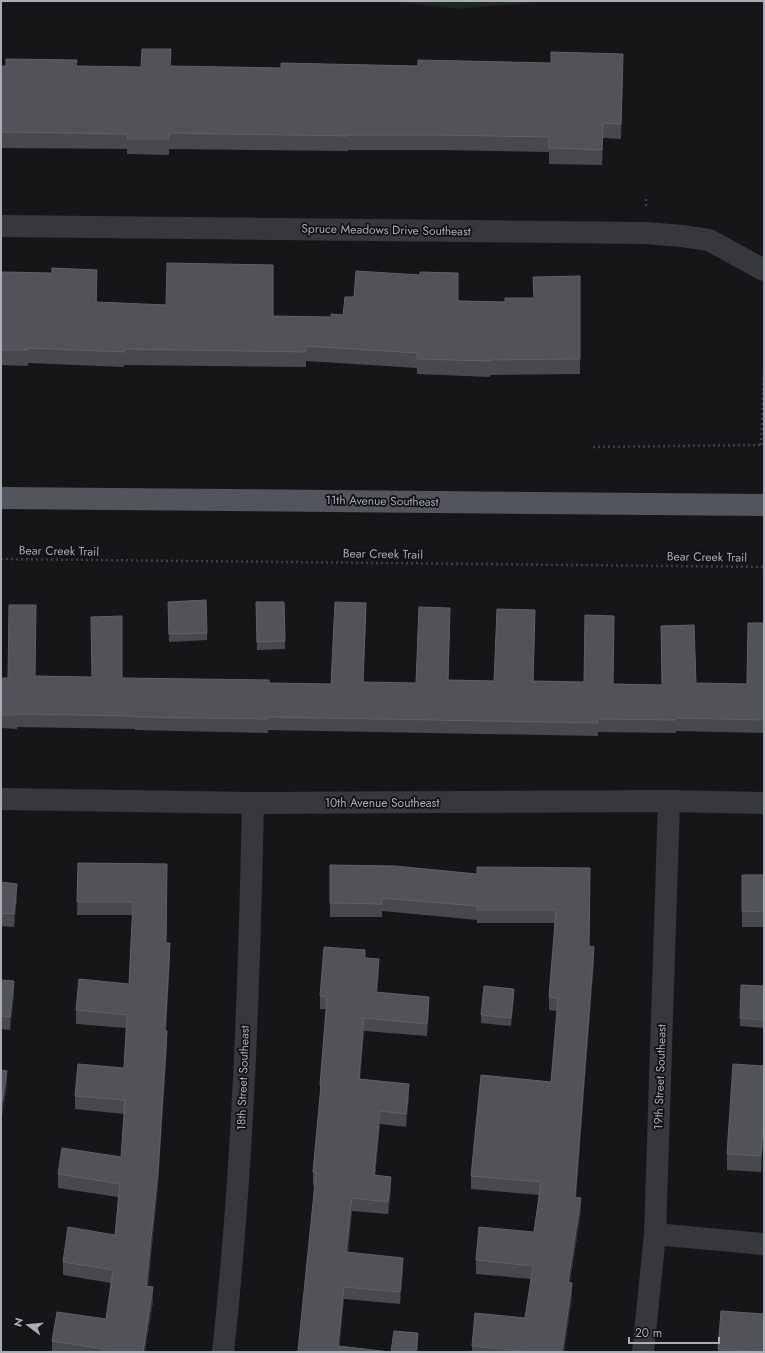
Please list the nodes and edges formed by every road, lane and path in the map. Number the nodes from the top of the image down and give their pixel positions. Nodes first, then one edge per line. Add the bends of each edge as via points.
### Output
1 (1, 226) edge
2 (764, 270) edge
3 (764, 372) edge
4 (762, 445) edge
5 (593, 447) dead end
6 (1, 498) edge
7 (764, 505) edge
8 (1, 559) edge
9 (764, 567) edge
10 (1, 799) edge
11 (670, 802) junction
12 (253, 803) junction
13 (764, 803) edge
14 (655, 1234) junction
15 (764, 1244) edge
16 (223, 1352) edge
17 (643, 1352) edge

1 - 2 street, Spruce Meadows Drive Southeast via 646,233 709,240
3 - 4 path
4 - 5 path
6 - 7 main road, 11th Avenue Southeast
8 - 9 path, Bear Creek Trail
10 - 12 street, 10th Avenue Southeast
11 - 12 street, 10th Avenue Southeast
11 - 13 street, 10th Avenue Southeast
11 - 14 street, 19th Street Southeast
12 - 16 street, 18th Street Southeast via 243,1115
14 - 15 street
14 - 17 street, 19th Street Southeast

